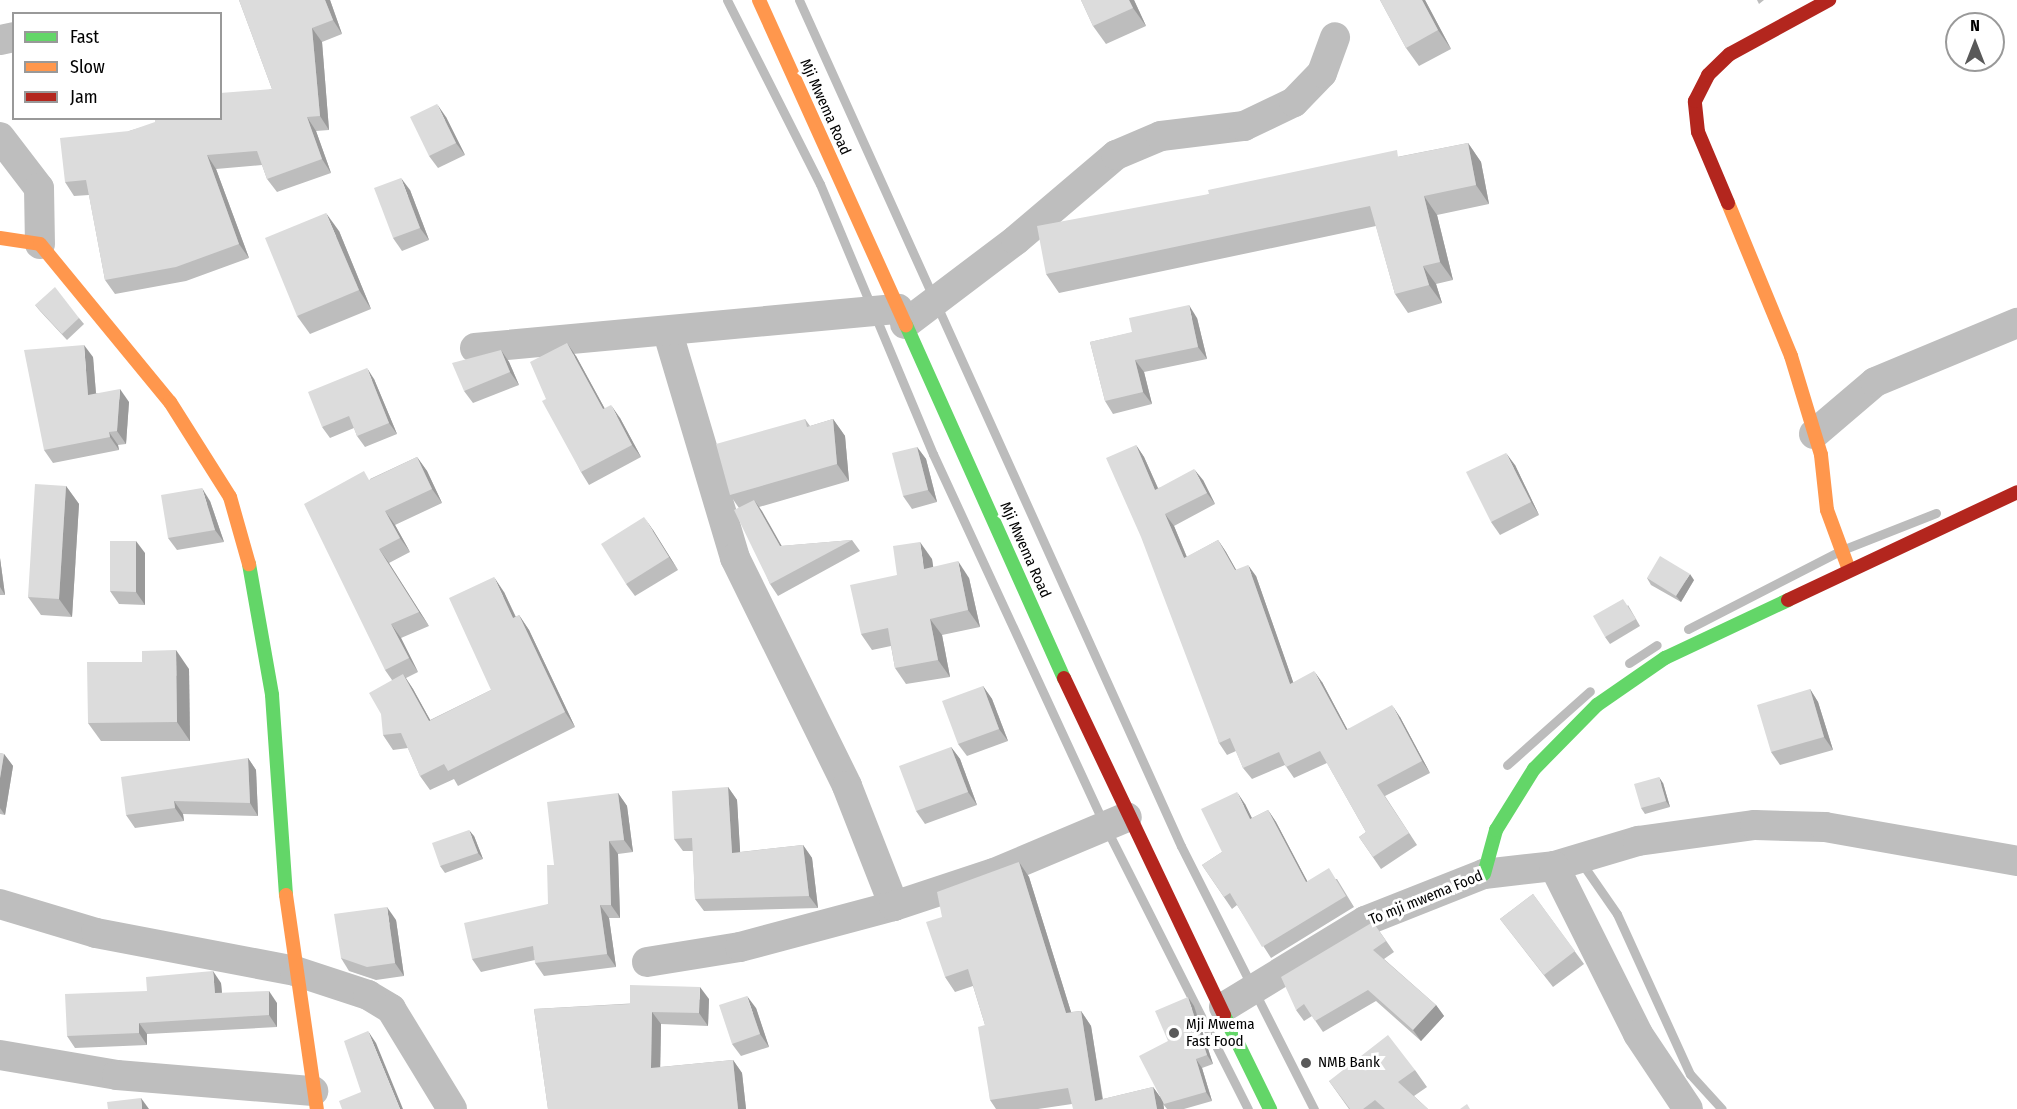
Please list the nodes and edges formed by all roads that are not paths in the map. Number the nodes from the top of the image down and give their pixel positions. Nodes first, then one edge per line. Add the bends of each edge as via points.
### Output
1 (759, 0) edge
2 (1829, 0) edge
3 (1335, 38) dead end
4 (0, 137) edge
5 (0, 238) edge
6 (40, 243) junction
7 (901, 317) junction
8 (2017, 323) edge
9 (668, 333) junction
10 (475, 348) dead end
11 (1814, 434) junction
12 (2017, 492) edge
13 (1848, 567) junction
14 (1127, 817) junction
15 (2017, 861) edge
16 (1554, 866) junction
17 (1484, 874) junction
18 (0, 904) edge
19 (894, 906) junction
20 (647, 962) dead end
21 (295, 971) junction
22 (1224, 1007) junction
23 (0, 1055) edge
24 (315, 1100) edge
25 (452, 1109) edge
26 (1270, 1109) edge
27 (1688, 1109) edge

1 - 7 street, Mji Mwema Road
2 - 11 street via 1730,54 1708,75 1695,101 1698,132 1771,299
3 - 7 street via 1322,73 1294,102 1244,126 1161,136 1116,155 1016,240
4 - 6 street via 39,188
5 - 6 street
6 - 21 street via 170,402 230,497 249,563 272,695 278,836
7 - 9 street
7 - 14 street, Mji Mwema Road
8 - 11 street via 1875,382
9 - 10 street
9 - 19 street via 735,558 847,786
11 - 13 street via 1827,510
12 - 13 street
13 - 17 street via 1665,658 1597,705 1534,769 1496,830
14 - 19 street via 994,873
14 - 22 street, Mji Mwema Road
15 - 16 street, To mji mwema Food via 1825,827 1755,825 1638,841
16 - 17 street, To mji mwema Food
16 - 27 street via 1638,1034
17 - 22 street, To mji mwema Food via 1365,921
18 - 21 street via 106,935
19 - 20 street via 740,947
21 - 24 street
21 - 25 street via 368,995 391,1009
22 - 26 street, Mji Mwema Road
23 - 24 street via 117,1075

